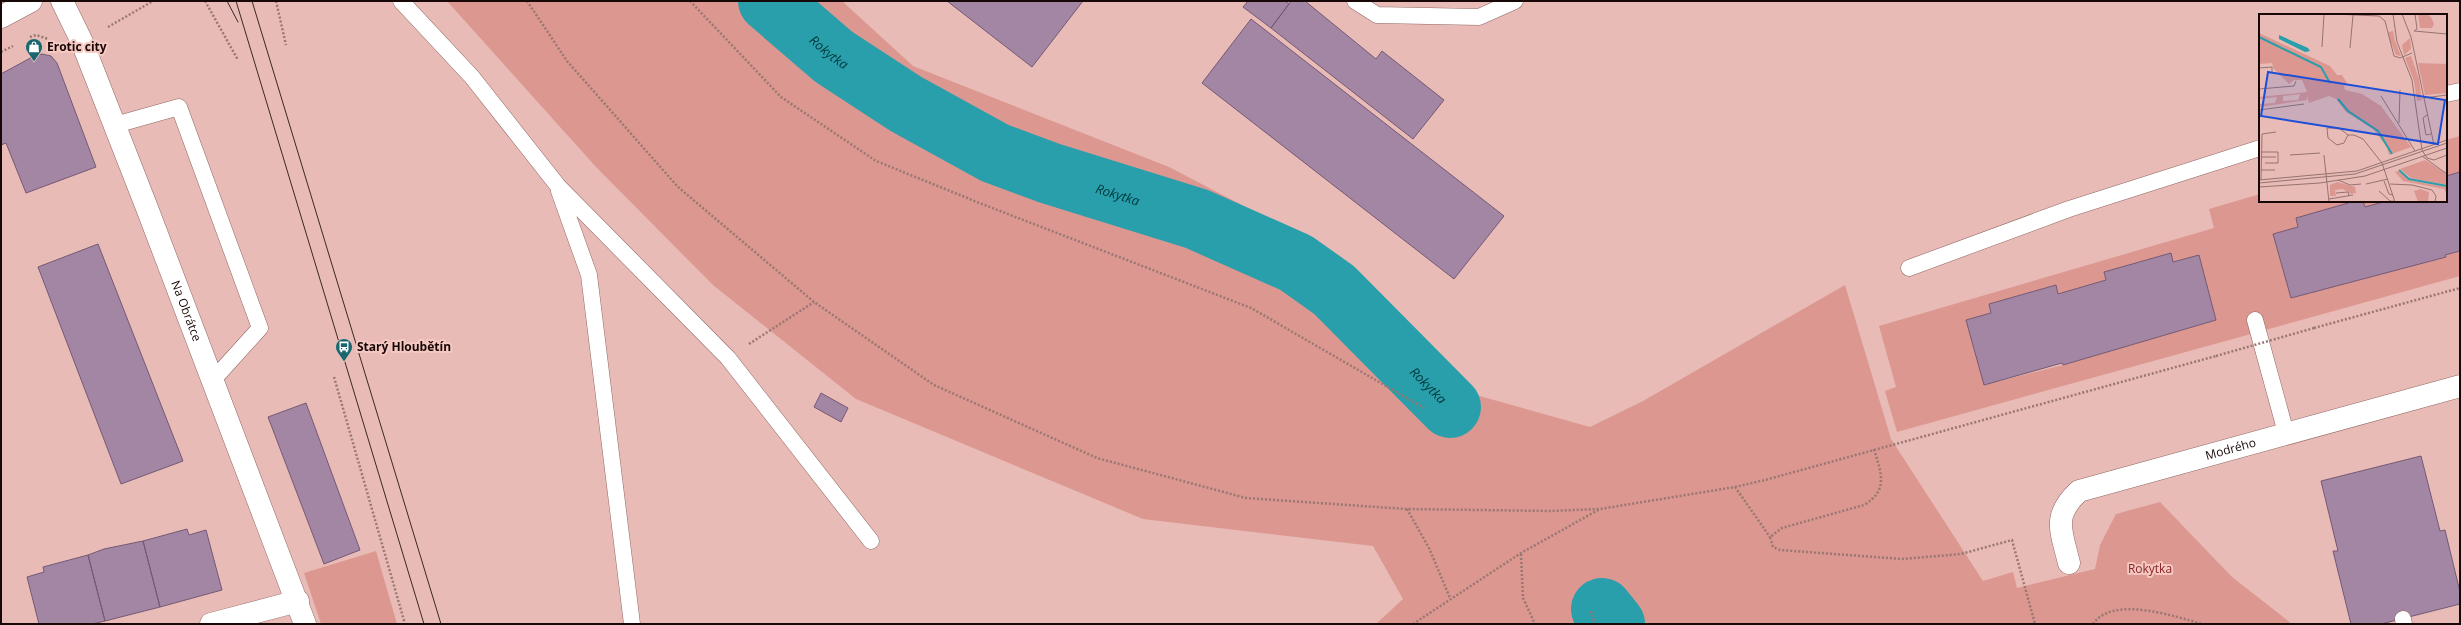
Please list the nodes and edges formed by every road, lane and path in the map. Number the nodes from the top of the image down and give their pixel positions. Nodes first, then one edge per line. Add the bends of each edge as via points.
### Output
1 (31, 1) edge
2 (62, 1) edge
3 (153, 1) edge
4 (205, 1) edge
5 (276, 1) edge
6 (401, 1) edge
7 (527, 1) edge
8 (690, 1) edge
9 (1355, 1) edge
10 (1515, 1) edge
11 (1, 17) edge
12 (27, 38) dead end
13 (82, 42) junction
14 (286, 44) dead end
15 (14, 45) dead end
16 (1, 52) edge
17 (238, 60) dead end
18 (2460, 91) edge
19 (2447, 94) edge
20 (114, 125) junction
21 (2259, 148) edge
22 (558, 186) junction
23 (1909, 268) dead end
24 (2460, 288) edge
25 (814, 302) junction
26 (2256, 320) dead end
27 (728, 358) junction
28 (334, 376) dead end
29 (213, 380) junction
30 (2460, 386) edge
31 (1424, 408) dead end
32 (2286, 433) junction
33 (1874, 450) junction
34 (1735, 487) junction
35 (1406, 509) junction
36 (1600, 509) junction
37 (1770, 537) junction
38 (871, 541) dead end
39 (1522, 553) junction
40 (2070, 563) dead end
41 (1450, 598) junction
42 (298, 601) junction
43 (1591, 611) dead end
44 (211, 624) edge
45 (305, 624) edge
46 (405, 624) edge
47 (632, 624) edge
48 (1413, 624) edge
49 (1535, 624) edge
50 (1595, 624) edge
51 (2035, 624) edge
52 (2093, 624) edge
53 (2202, 624) edge

1 - 11 street
2 - 13 street, Na Obrátce
3 - 13 path
4 - 17 path
5 - 14 path
6 - 22 lane via 472,78
7 - 25 path via 567,61 678,187
8 - 31 path via 781,97 876,161 1251,308
9 - 10 lane via 1377,15 1479,17
12 - 13 path via 36,35 47,39 56,45 61,54
13 - 20 street, Na Obrátce
15 - 16 path
18 - 19 lane
20 - 29 street, Na Obrátce
20 - 29 lane via 179,107 260,328
21 - 23 lane via 2069,209
22 - 27 lane
22 - 47 lane via 589,276
24 - 33 path, bridge
25 - 27 path
25 - 35 path via 934,385 1097,458 1246,498
26 - 32 lane
27 - 38 lane
28 - 46 path
29 - 42 street, Na Obrátce
30 - 32 street, Modrého
32 - 40 street, Modrého via 2079,490 2068,501 2061,514 2060,525
33 - 34 path
33 - 37 path via 1881,475 1881,488 1874,499 1864,505 1782,528
34 - 36 path
34 - 37 path
35 - 36 path
35 - 41 path via 1429,548
36 - 39 path
37 - 51 path via 1773,547 1780,550 1902,559 1961,554 2012,540
39 - 41 path
39 - 49 path via 1523,598
41 - 48 path
42 - 44 street
42 - 45 street, Na Obrátce
43 - 50 path
52 - 53 path via 2098,616 2118,609 2142,610

